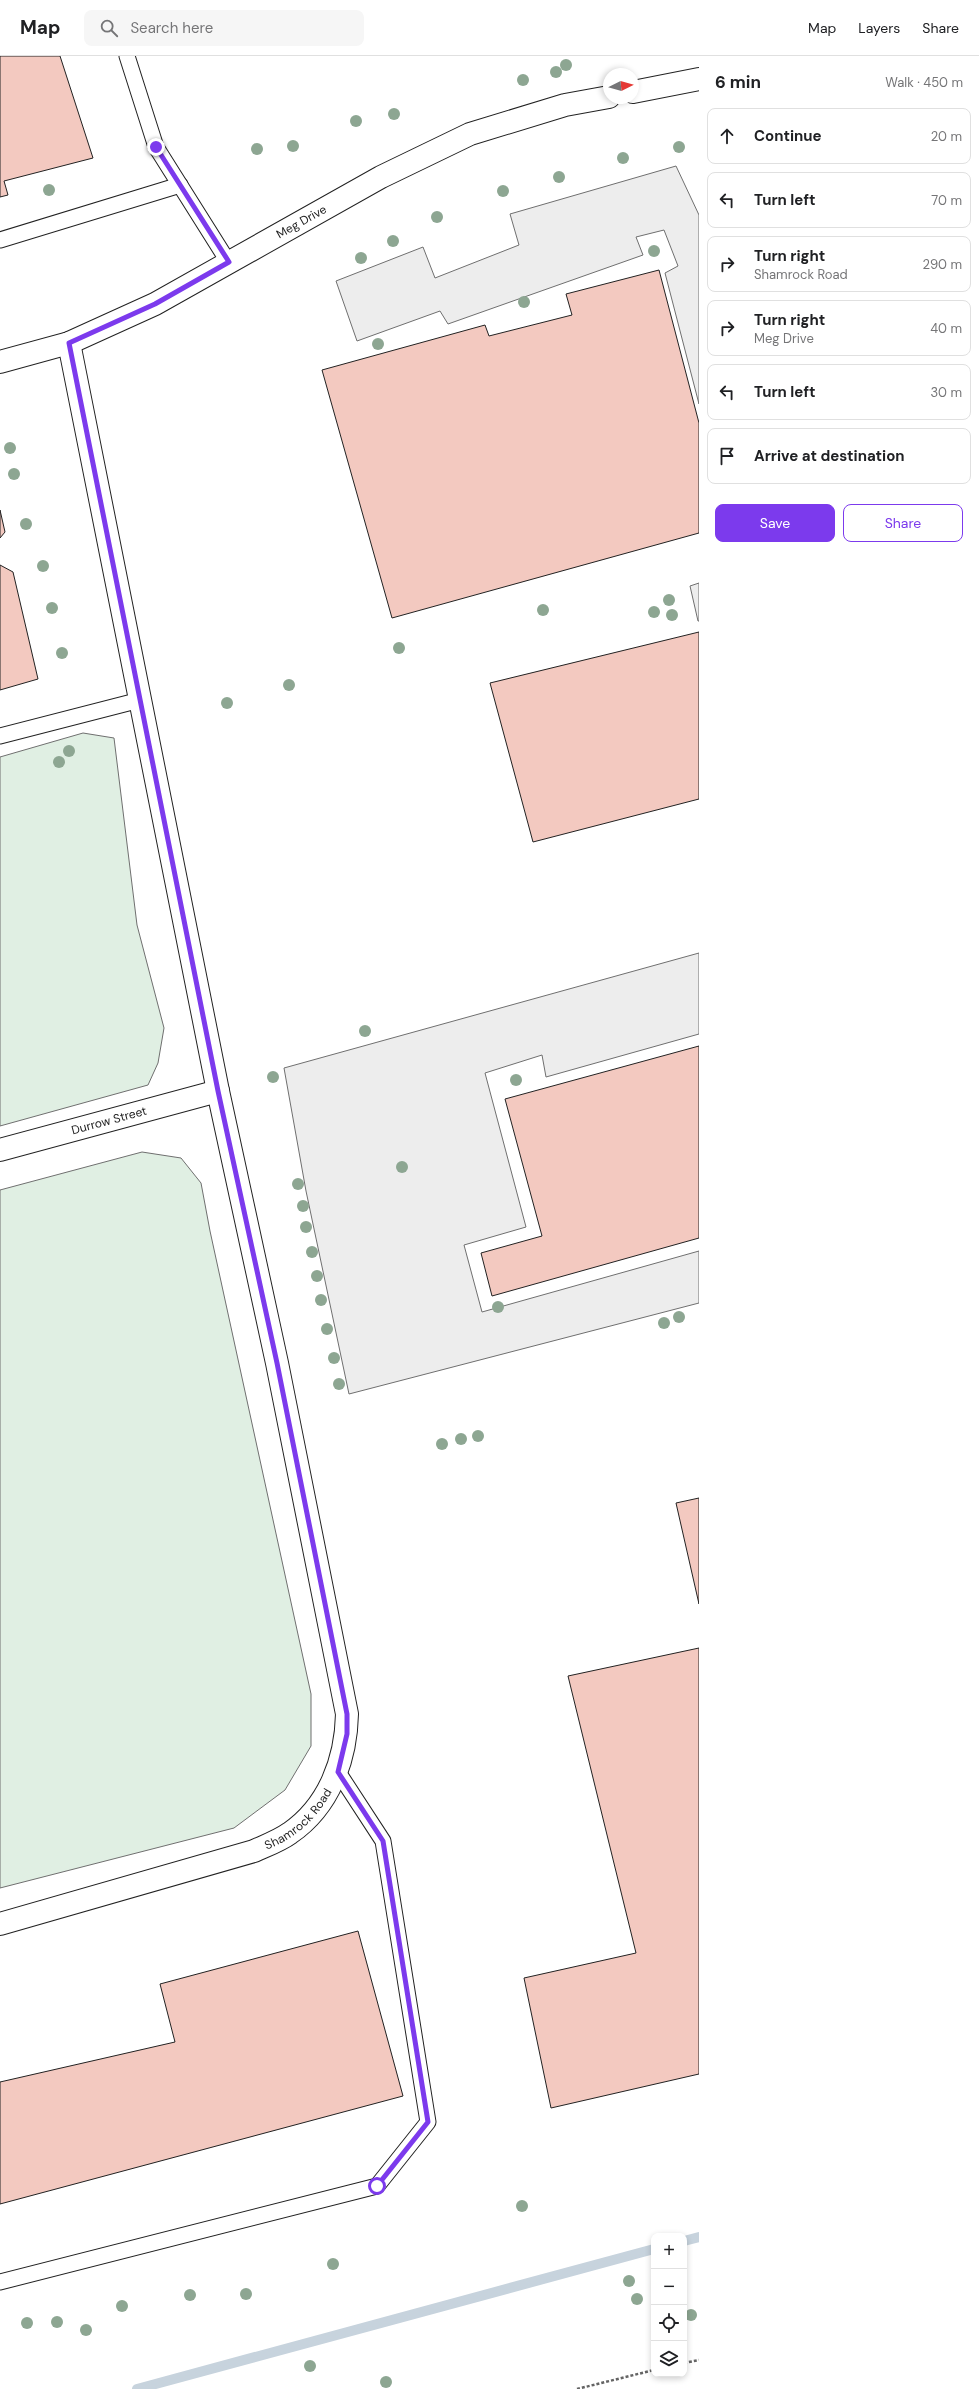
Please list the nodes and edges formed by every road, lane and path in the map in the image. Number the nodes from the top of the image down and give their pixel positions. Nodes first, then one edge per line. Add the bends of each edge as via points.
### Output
1 (127, 56) edge
2 (699, 79) edge
3 (639, 91) edge
4 (603, 98) edge
5 (180, 185) junction
6 (0, 240) edge
7 (229, 262) junction
8 (69, 343) junction
9 (0, 362) edge
10 (140, 700) junction
11 (0, 736) edge
12 (218, 1091) junction
13 (0, 1150) edge
14 (338, 1772) junction
15 (0, 1924) edge
16 (0, 2282) edge
17 (699, 2360) edge
18 (687, 2362) edge
19 (651, 2371) edge
20 (577, 2389) edge

1 - 5 lane via 156,147
2 - 3 street
4 - 7 street, Meg Drive via 565,105 470,134 381,177
5 - 6 lane
5 - 7 lane
7 - 8 street, Meg Drive via 155,304
8 - 9 street, Meg Drive
8 - 10 street, Shamrock Road
10 - 11 lane
10 - 12 street, Shamrock Road
12 - 13 street, Durrow Street
12 - 14 street, Shamrock Road via 277,1363 347,1714 347,1734
14 - 15 street, Shamrock Road via 318,1807 290,1834 254,1851
14 - 16 lane via 383,1841 428,2122 377,2186
17 - 18 path
19 - 20 path

